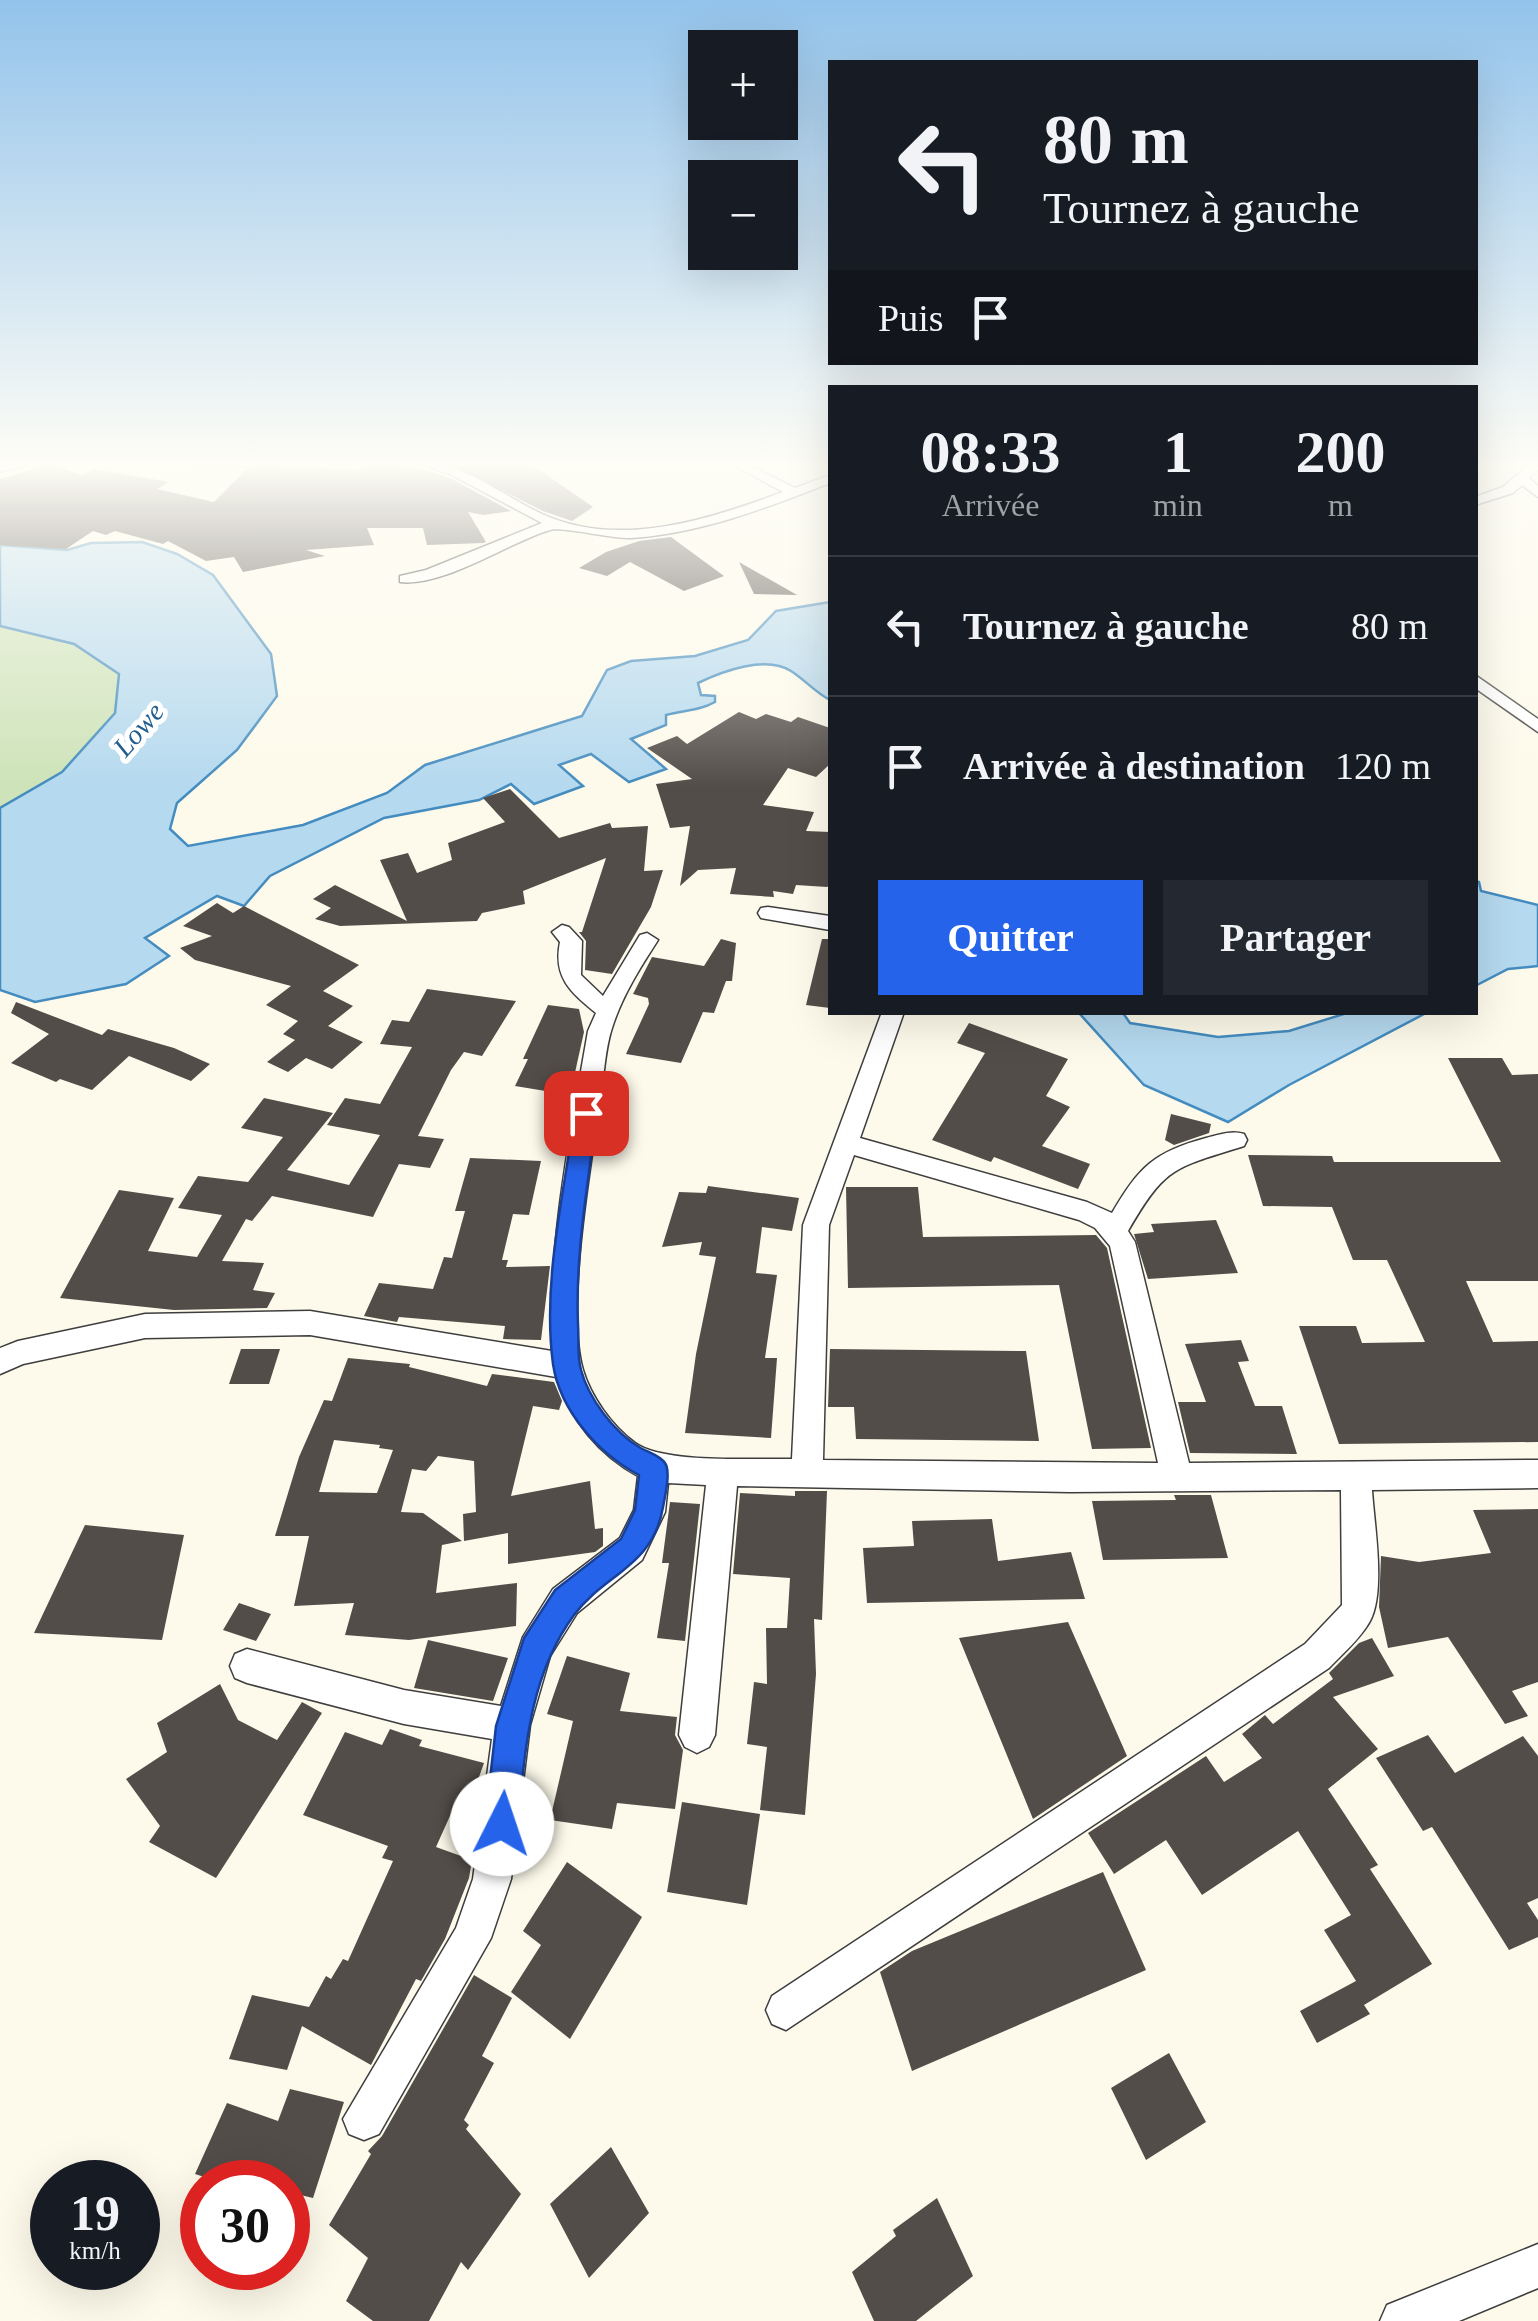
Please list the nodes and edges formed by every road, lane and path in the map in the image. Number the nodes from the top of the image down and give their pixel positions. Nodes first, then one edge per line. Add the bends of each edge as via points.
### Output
1 (439, 570) edge
2 (404, 579) dead end
3 (1478, 682) edge
4 (1538, 727) edge
5 (768, 913) dead end
6 (828, 923) edge
7 (562, 932) dead end
8 (647, 940) dead end
9 (607, 1010) junction
10 (892, 1015) edge
11 (1234, 1140) dead end
12 (847, 1144) junction
13 (1115, 1230) junction
14 (0, 1362) edge
15 (566, 1366) junction
16 (654, 1469) junction
17 (722, 1470) junction
18 (807, 1474) junction
19 (1538, 1474) edge
20 (1356, 1477) junction
21 (1177, 1478) junction
22 (247, 1666) dead end
23 (512, 1726) junction
24 (696, 1734) dead end
25 (786, 2010) dead end
26 (364, 2119) dead end
27 (1538, 2266) edge
28 (1403, 2321) edge

1 - 2 street
3 - 4 street
5 - 6 street
7 - 9 street via 570,941 569,978
8 - 9 street
9 - 15 street via 569,1241
10 - 12 street
11 - 13 street via 1161,1162
12 - 13 street via 1087,1212
12 - 18 street via 816,1225
13 - 21 street
14 - 15 street via 145,1326 310,1323
15 - 16 street via 601,1430
16 - 17 street
16 - 23 street via 643,1530 631,1548 565,1601 535,1649
17 - 18 street
17 - 24 street
18 - 21 street
19 - 20 street
20 - 21 street
20 - 25 street via 1357,1613 1317,1656
22 - 23 street
23 - 26 street via 492,1879 472,1938
27 - 28 street

